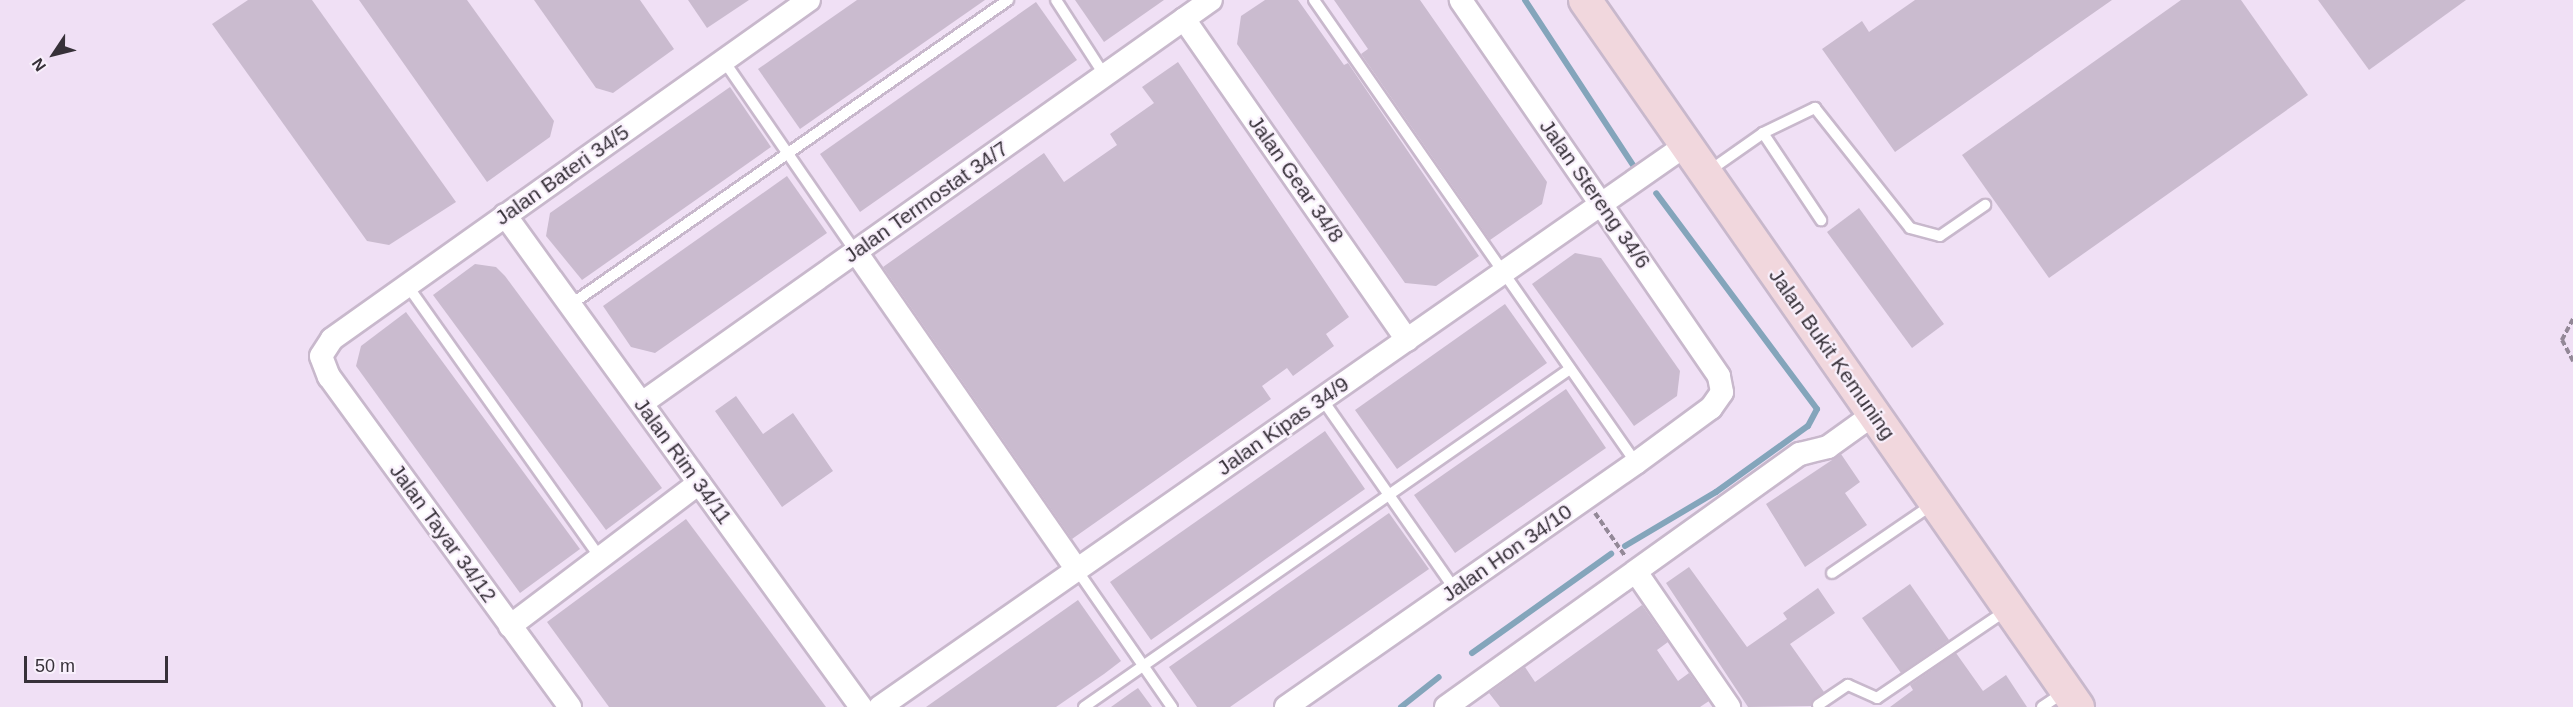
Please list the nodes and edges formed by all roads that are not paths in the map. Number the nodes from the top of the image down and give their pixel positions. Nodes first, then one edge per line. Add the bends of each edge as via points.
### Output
1 (809, 0) edge
2 (1008, 0) edge
3 (1056, 0) edge
4 (1211, 0) edge
5 (1314, 0) edge
6 (1461, 0) edge
7 (1585, 0) edge
8 (1184, 19) junction
9 (724, 61) junction
10 (1104, 76) junction
11 (1763, 133) junction
12 (1686, 145) junction
13 (789, 155) junction
14 (1706, 173) junction
15 (1602, 204) junction
16 (1984, 205) dead end
17 (505, 215) junction
18 (1821, 220) dead end
19 (856, 252) junction
20 (1503, 273) junction
21 (407, 285) junction
22 (570, 305) junction
23 (1407, 340) junction
24 (321, 356) joint
25 (1570, 369) junction
26 (1722, 392) joint
27 (1322, 399) junction
28 (642, 404) junction
29 (1874, 414) junction
30 (1635, 463) junction
31 (699, 483) junction
32 (1390, 496) junction
33 (1935, 502) junction
34 (600, 558) junction
35 (1077, 570) junction
36 (1636, 572) junction
37 (1832, 573) dead end
38 (1455, 590) junction
39 (2009, 608) junction
40 (510, 626) junction
41 (1143, 665) junction
42 (2062, 701) edge
43 (852, 704) edge
44 (1454, 705) edge
45 (1818, 705) dead end
46 (570, 707) edge
47 (880, 707) edge
48 (1084, 707) edge
49 (1172, 707) edge
50 (1286, 707) edge
51 (1729, 707) edge

1 - 9 street, Jalan Bateri 34/5
2 - 13 lane
3 - 10 lane
4 - 8 street, Jalan Termostat 34/7
5 - 20 lane
6 - 15 street, Jalan Stereng 34/6
7 - 12 main road, Jalan Bukit Kemuning
8 - 10 street, Jalan Termostat 34/7
8 - 23 street, Jalan Gear 34/8
9 - 13 lane
9 - 17 street, Jalan Bateri 34/5
10 - 19 street, Jalan Termostat 34/7
11 - 14 lane
11 - 16 lane via 1815,108 1910,228 1940,236
11 - 18 lane
12 - 14 main road, Jalan Bukit Kemuning
12 - 15 street, Jalan Kipas 34/9
13 - 19 lane
13 - 22 lane
14 - 29 main road, Jalan Bukit Kemuning
15 - 20 street, Jalan Kipas 34/9
15 - 26 street, Jalan Stereng 34/6 via 1719,376
17 - 21 street, Jalan Bateri 34/5
17 - 22 street, Jalan Rim 34/11
19 - 28 street, Jalan Termostat 34/7
19 - 35 street
20 - 23 street, Jalan Kipas 34/9
20 - 25 lane
21 - 24 street, Jalan Bateri 34/5 via 332,339
21 - 34 lane
22 - 28 street, Jalan Rim 34/11
23 - 27 street, Jalan Kipas 34/9
24 - 40 street, Jalan Tayar 34/12 via 329,377
25 - 30 lane
25 - 32 lane
26 - 30 street, Jalan Hon 34/10 via 1711,408
27 - 32 lane
27 - 35 street, Jalan Kipas 34/9
28 - 31 street, Jalan Rim 34/11
29 - 33 main road, Jalan Bukit Kemuning
29 - 36 street via 1828,447 1800,454
30 - 38 street, Jalan Hon 34/10
31 - 34 street
31 - 43 street, Jalan Rim 34/11
32 - 38 lane
32 - 41 lane
33 - 37 lane
33 - 39 main road, Jalan Bukit Kemuning
34 - 40 street
35 - 41 lane
35 - 47 street, Jalan Kipas 34/9
36 - 44 street
36 - 51 street
38 - 50 street, Jalan Hon 34/10
39 - 42 main road, Jalan Bukit Kemuning
39 - 45 lane via 1877,698 1848,685
40 - 46 street, Jalan Tayar 34/12
41 - 48 lane
41 - 49 lane

